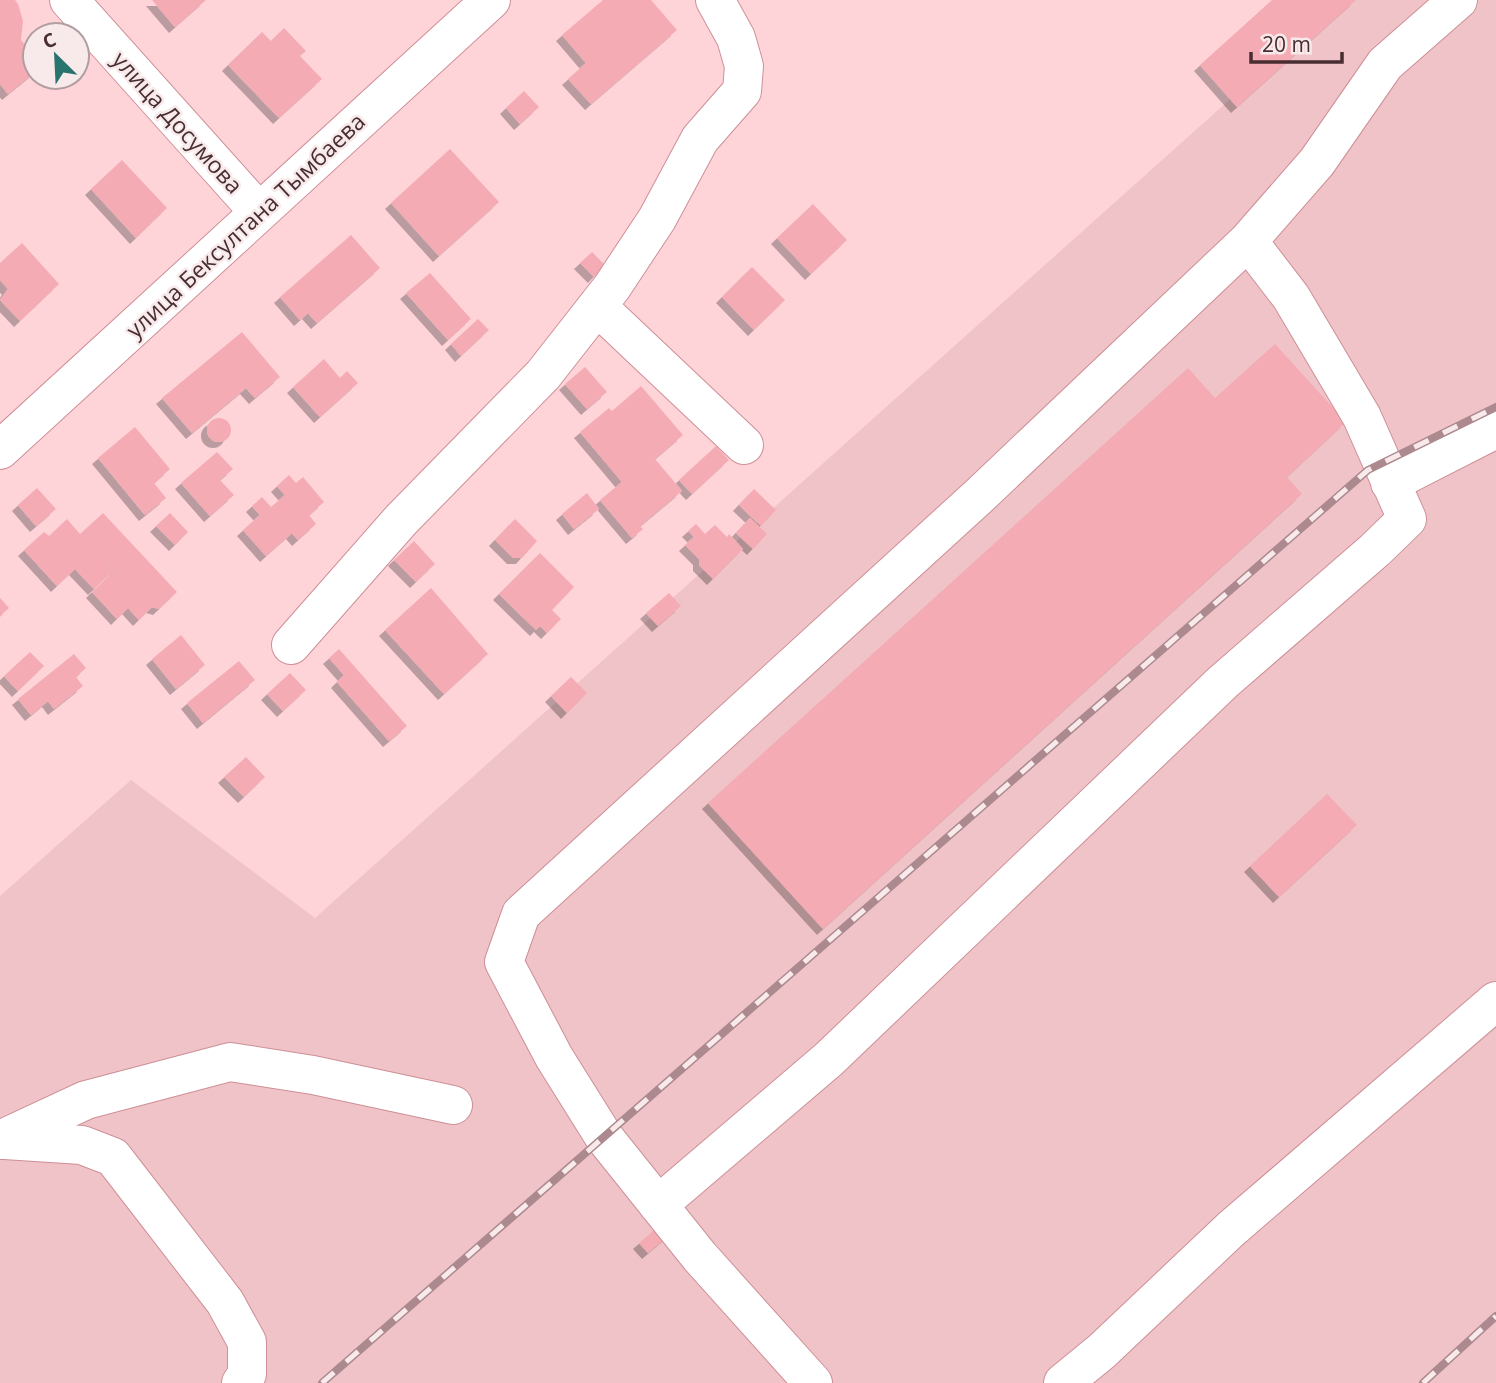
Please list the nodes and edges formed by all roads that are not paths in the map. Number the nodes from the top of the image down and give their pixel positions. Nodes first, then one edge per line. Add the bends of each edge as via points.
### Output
1 (69, 0) edge
2 (491, 0) edge
3 (715, 0) edge
4 (1458, 0) edge
5 (259, 212) junction
6 (1248, 241) junction
7 (597, 306) junction
8 (1496, 429) edge
9 (744, 445) dead end
10 (0, 450) edge
11 (1390, 483) junction
12 (291, 645) dead end
13 (1496, 1001) edge
14 (453, 1105) dead end
15 (1, 1140) edge
16 (658, 1205) junction
17 (241, 1383) edge
18 (813, 1383) edge
19 (1063, 1383) edge

1 - 5 street, улица Досумова
2 - 5 street, улица Бексултана Тымбаева
3 - 7 street via 742,57 742,91 700,139 657,219
4 - 6 street via 1385,64 1317,162
5 - 10 street, улица Бексултана Тымбаева
6 - 11 street via 1291,297 1356,406
6 - 16 street via 979,496 521,914 504,961 554,1058 604,1137
7 - 9 street
7 - 12 street via 543,375 401,520
8 - 11 street
11 - 16 street via 1407,519 1223,682 829,1059
13 - 19 street via 1231,1229
14 - 15 street via 230,1062 86,1100
15 - 17 street via 82,1144 113,1157 225,1302 247,1342 247,1374
16 - 18 street

